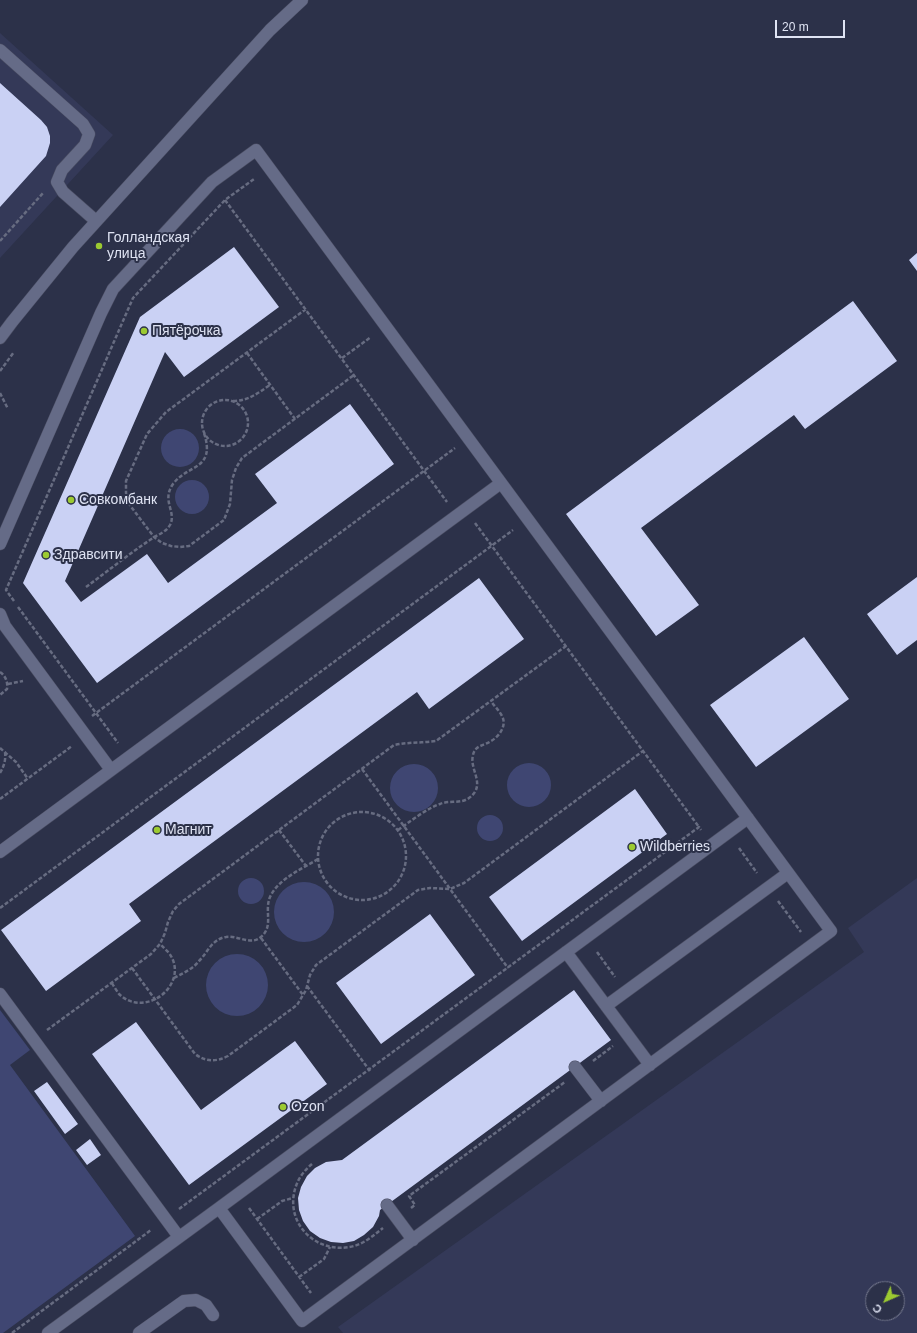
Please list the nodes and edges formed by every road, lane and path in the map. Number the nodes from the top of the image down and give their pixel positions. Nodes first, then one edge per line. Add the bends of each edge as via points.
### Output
1 (302, 0) edge
2 (0, 50) edge
3 (269, 168) junction
4 (58, 182) junction
5 (212, 182) junction
6 (225, 200) junction
7 (96, 221) junction
8 (0, 241) edge
9 (306, 309) junction
10 (386, 326) junction
11 (0, 338) edge
12 (247, 353) junction
13 (342, 358) junction
14 (354, 375) junction
15 (270, 385) junction
16 (0, 393) edge
17 (233, 401) junction
18 (8, 409) dead end
19 (295, 419) junction
20 (204, 433) junction
21 (468, 438) junction
22 (425, 471) junction
23 (501, 483) junction
24 (461, 512) junction
25 (528, 519) junction
26 (154, 537) junction
27 (0, 544) edge
28 (492, 546) junction
29 (86, 587) dead end
30 (0, 614) edge
31 (566, 646) junction
32 (0, 672) edge
33 (0, 695) edge
34 (491, 701) junction
35 (96, 713) junction
36 (78, 726) junction
37 (86, 736) junction
38 (0, 748) edge
39 (5, 751) junction
40 (643, 751) junction
41 (129, 757) junction
42 (362, 769) junction
43 (111, 770) junction
44 (0, 773) edge
45 (28, 779) junction
46 (0, 799) edge
47 (748, 818) junction
48 (404, 826) junction
49 (699, 827) junction
50 (279, 830) junction
51 (398, 830) junction
52 (712, 845) junction
53 (0, 852) edge
54 (318, 859) junction
55 (306, 866) junction
56 (788, 872) junction
57 (450, 889) junction
58 (0, 908) edge
59 (586, 937) junction
60 (261, 938) junction
61 (160, 944) junction
62 (566, 952) junction
63 (500, 957) dead end
64 (132, 968) junction
65 (174, 978) junction
66 (112, 983) junction
67 (307, 986) junction
68 (626, 992) junction
69 (0, 994) edge
70 (303, 995) junction
71 (155, 1000) junction
72 (606, 1006) junction
73 (65, 1017) dead end
74 (628, 1035) junction
75 (361, 1059) dead end
76 (650, 1065) junction
77 (577, 1069) junction
78 (601, 1101) junction
79 (317, 1160) dead end
80 (238, 1193) junction
81 (293, 1198) junction
82 (387, 1205) dead end
83 (219, 1208) junction
84 (397, 1218) junction
85 (166, 1219) junction
86 (257, 1219) junction
87 (179, 1237) junction
88 (413, 1240) junction
89 (330, 1247) junction
90 (299, 1277) junction
91 (321, 1307) junction
92 (214, 1315) dead end
93 (12, 1333) edge
94 (48, 1333) edge
95 (139, 1333) edge

1 - 7 street via 270,30
2 - 4 street via 83,124 89,134 85,145 62,170
3 - 5 street via 256,150
3 - 6 path
3 - 10 street
4 - 7 street via 63,192
4 - 8 path via 42,193
5 - 6 path
5 - 27 street via 113,289
6 - 9 path
6 - 35 path via 133,298 6,590
7 - 11 street via 48,276
9 - 12 path
9 - 13 path
10 - 13 path
10 - 21 street
12 - 15 path
12 - 26 path via 166,412 147,434 126,481 126,493 129,504
13 - 14 path
14 - 19 path
14 - 22 path
15 - 17 path via 256,395 242,401
15 - 19 path
16 - 18 path
17 - 20 path via 215,402 208,407 203,415
17 - 20 path via 246,413 247,431 242,439 226,447 209,440
19 - 26 path via 242,458 232,480 230,504 224,520 189,546 171,546
20 - 26 path via 207,444 206,456 199,466 173,484 168,492 171,524 167,530
21 - 22 path
21 - 23 street
22 - 24 path
22 - 35 path
23 - 24 street
23 - 25 street
24 - 28 path
24 - 41 street
25 - 28 path
25 - 47 street
26 - 29 path
28 - 31 path
28 - 58 path
30 - 36 street via 5,626
31 - 34 path
31 - 40 path
32 - 33 path via 8,684 7,689
34 - 42 path via 436,740 394,745
34 - 48 path via 502,716 504,724 496,737 478,747 473,753 472,761 478,783 475,791 463,801 438,804
35 - 36 path
35 - 41 path
36 - 37 street
37 - 43 street
37 - 45 path
38 - 39 path
39 - 44 path via 6,760
39 - 45 path
40 - 49 path
40 - 57 path via 464,883
41 - 43 street
42 - 48 path
42 - 50 path
43 - 53 street
45 - 46 path
47 - 52 street
47 - 56 street
48 - 51 path
48 - 57 path
49 - 52 path
49 - 85 path
50 - 55 path
50 - 61 path via 179,904 173,911
51 - 54 path via 386,819 371,813 355,812 340,818 327,828 320,843
51 - 54 path via 406,851 402,877 392,890 377,898 361,901 345,898 331,888 322,875
52 - 59 street
54 - 55 path
55 - 60 path via 288,877 271,895 267,906 267,931
56 - 68 street
56 - 76 street via 832,931
57 - 63 path
57 - 67 path via 418,890 316,965
59 - 62 street
59 - 68 path
60 - 65 path via 250,941 227,937 217,940 191,969
60 - 70 path
61 - 64 path
61 - 65 path via 169,954 174,967
62 - 72 street
62 - 80 street
64 - 66 path
64 - 71 path
65 - 71 path via 166,992
66 - 71 path via 119,994 130,1001 143,1003
66 - 73 path
67 - 70 path
67 - 75 path
68 - 72 street
69 - 85 street
70 - 71 path via 297,1005 228,1056 215,1061 195,1054
72 - 74 street
74 - 76 street
74 - 77 path
76 - 78 street
77 - 78 street
77 - 84 path via 409,1196 415,1205
78 - 88 street
79 - 81 path via 302,1173
80 - 83 street
80 - 86 path
81 - 86 path via 282,1201
81 - 89 path via 298,1224 317,1242
82 - 84 street
83 - 87 street
83 - 91 street via 302,1321
84 - 88 street
84 - 89 path via 356,1246
85 - 87 street
85 - 93 path
86 - 90 path
87 - 94 street
88 - 91 street
89 - 90 path via 324,1259
90 - 91 path
92 - 95 street via 206,1305 196,1300 184,1301

